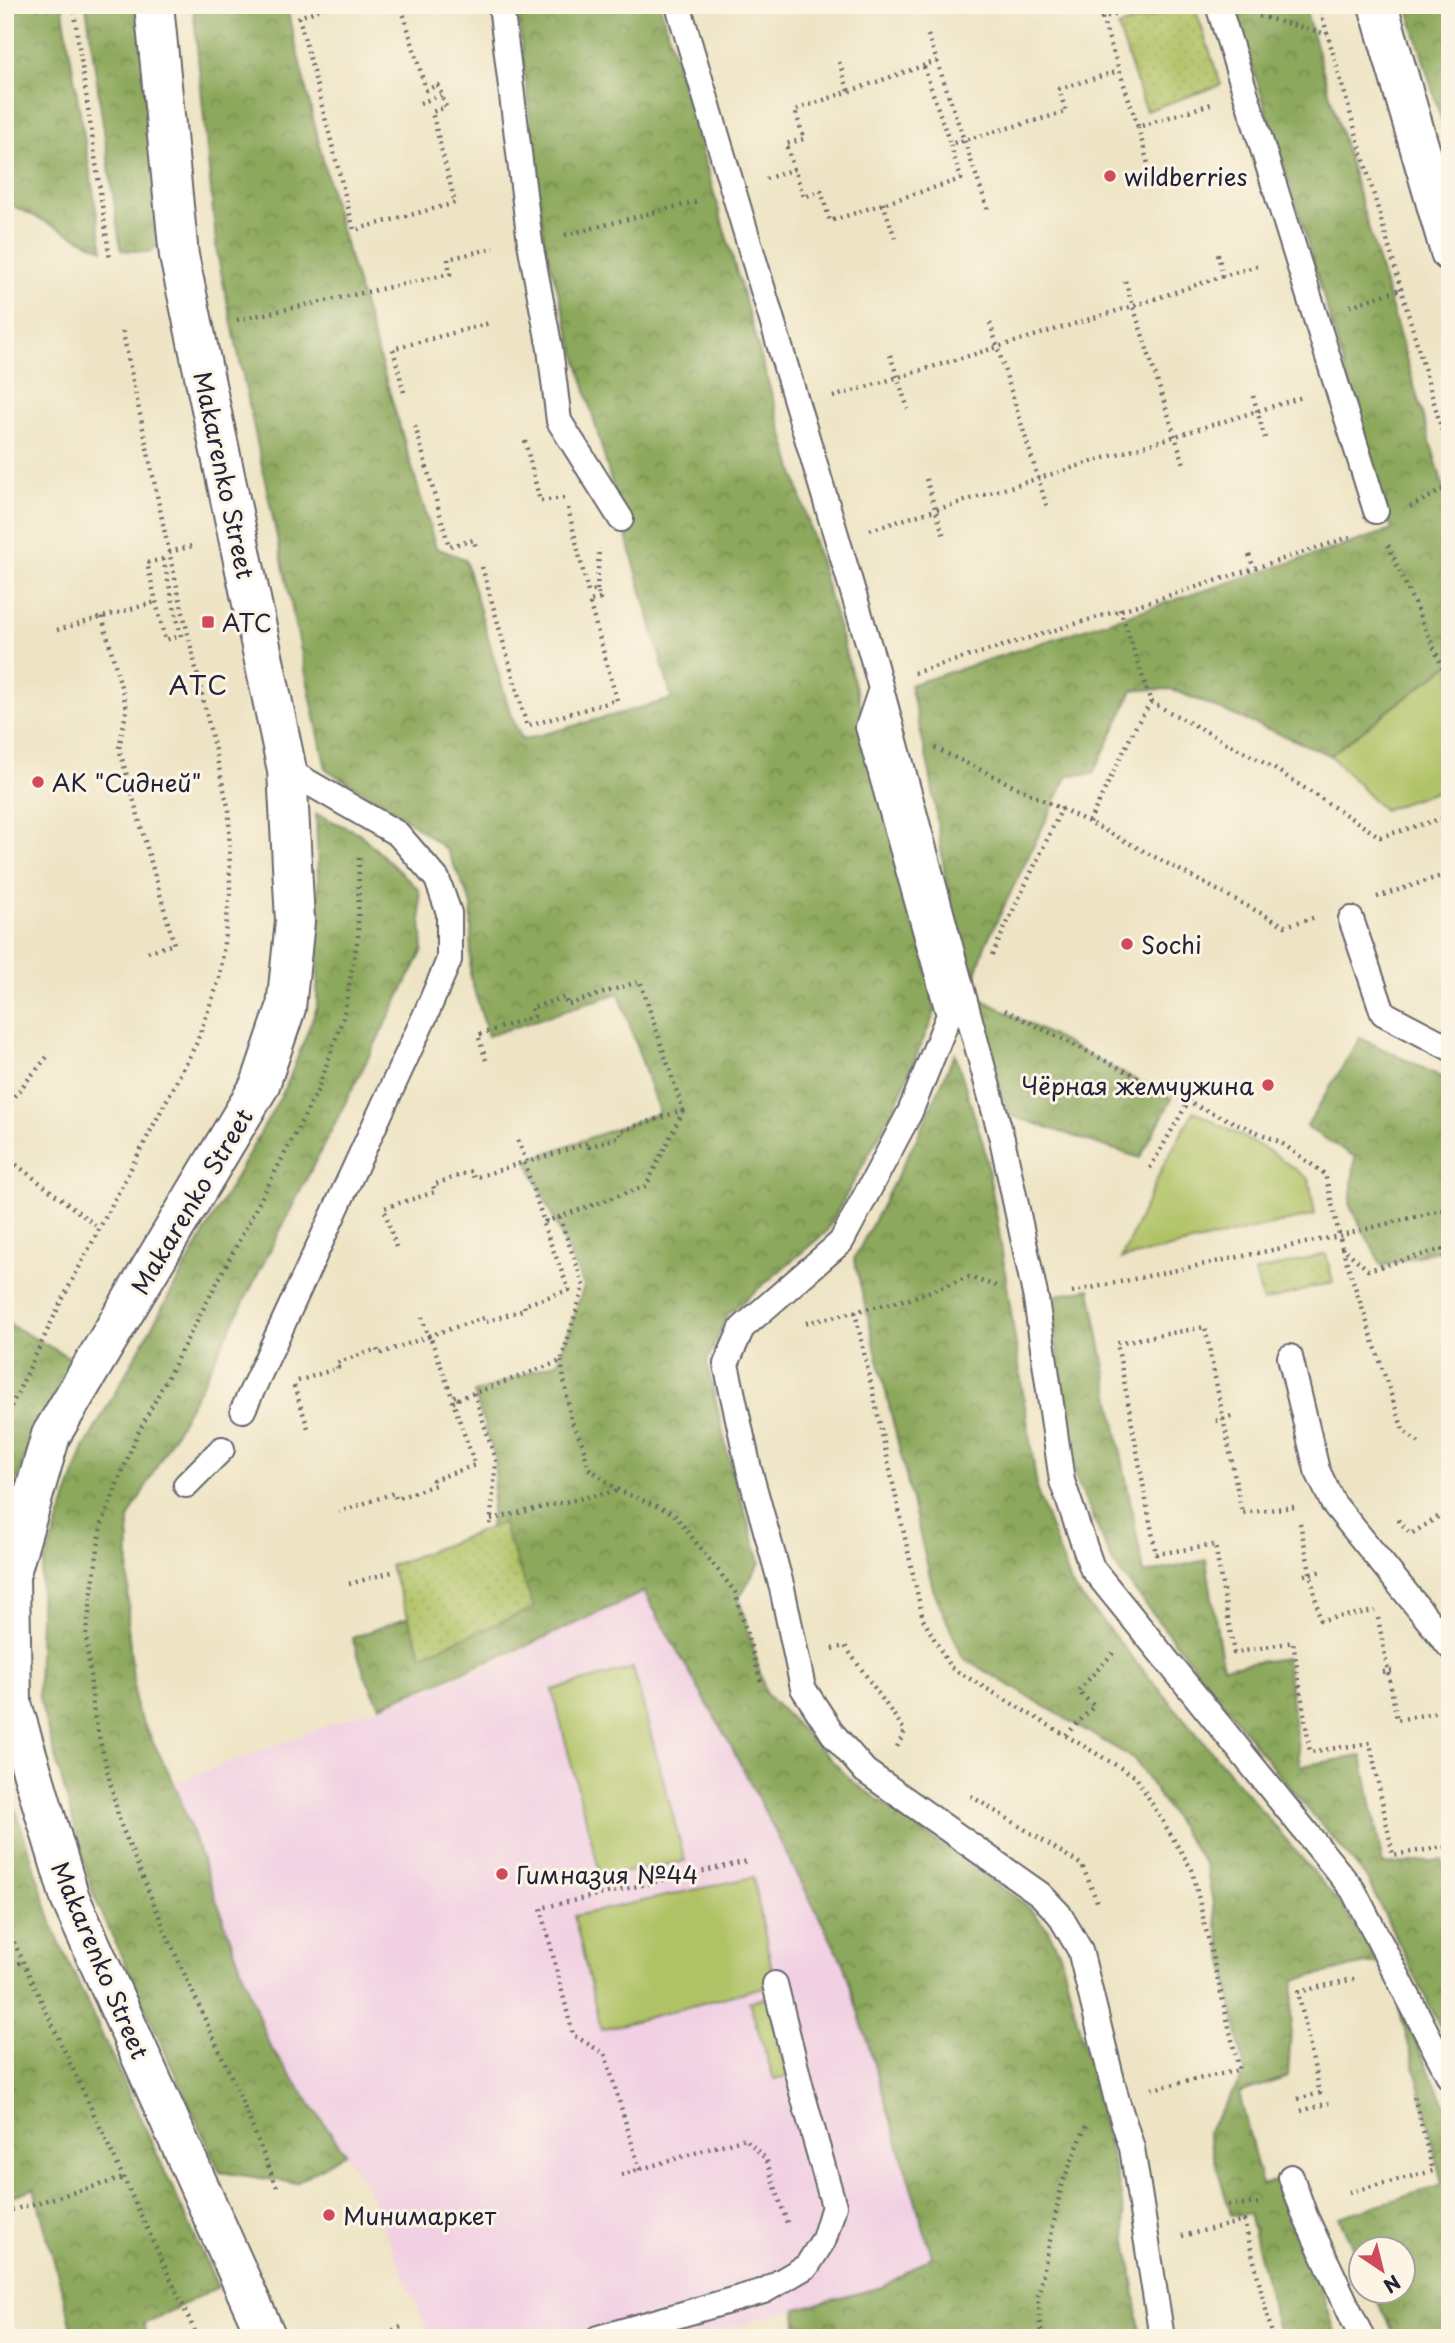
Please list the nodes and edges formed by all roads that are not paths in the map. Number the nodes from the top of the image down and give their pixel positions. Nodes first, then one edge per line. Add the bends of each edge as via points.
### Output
1 (154, 5) edge
2 (501, 5) edge
3 (677, 5) edge
4 (1218, 5) edge
5 (1378, 5) edge
6 (1450, 252) edge
7 (621, 519) dead end
8 (1378, 519) road end
9 (881, 689) junction
10 (287, 770) junction
11 (1351, 919) dead end
12 (1450, 1048) edge
13 (1290, 1357) dead end
14 (243, 1410) dead end
15 (222, 1448) dead end
16 (186, 1485) dead end
17 (1450, 1647) edge
18 (775, 1984) dead end
19 (1450, 2078) edge
20 (1291, 2177) dead end
21 (267, 2338) edge
22 (598, 2338) edge
23 (1162, 2338) edge
24 (1362, 2338) edge

1 - 10 street, Makarenko Street via 179,256
2 - 7 lane via 530,243 559,421
3 - 9 lane
4 - 8 lane
5 - 6 street
9 - 19 lane via 1008,1163 1036,1299 1062,1481 1092,1568 1353,1890
9 - 23 lane via 867,727 948,1016 910,1112 841,1242 742,1328 726,1364 803,1688 865,1771 1040,1894 1059,1913 1080,1950 1132,2148
10 - 14 lane via 398,834 437,879 449,913 449,960
10 - 21 street, Makarenko Street via 295,921 286,1008 260,1084 51,1435 10,1576 12,1703 70,1898
11 - 12 lane via 1383,1013
13 - 17 lane via 1317,1470 1333,1503
15 - 16 lane
18 - 22 lane via 834,2206 824,2239 807,2266 764,2291
20 - 24 lane

